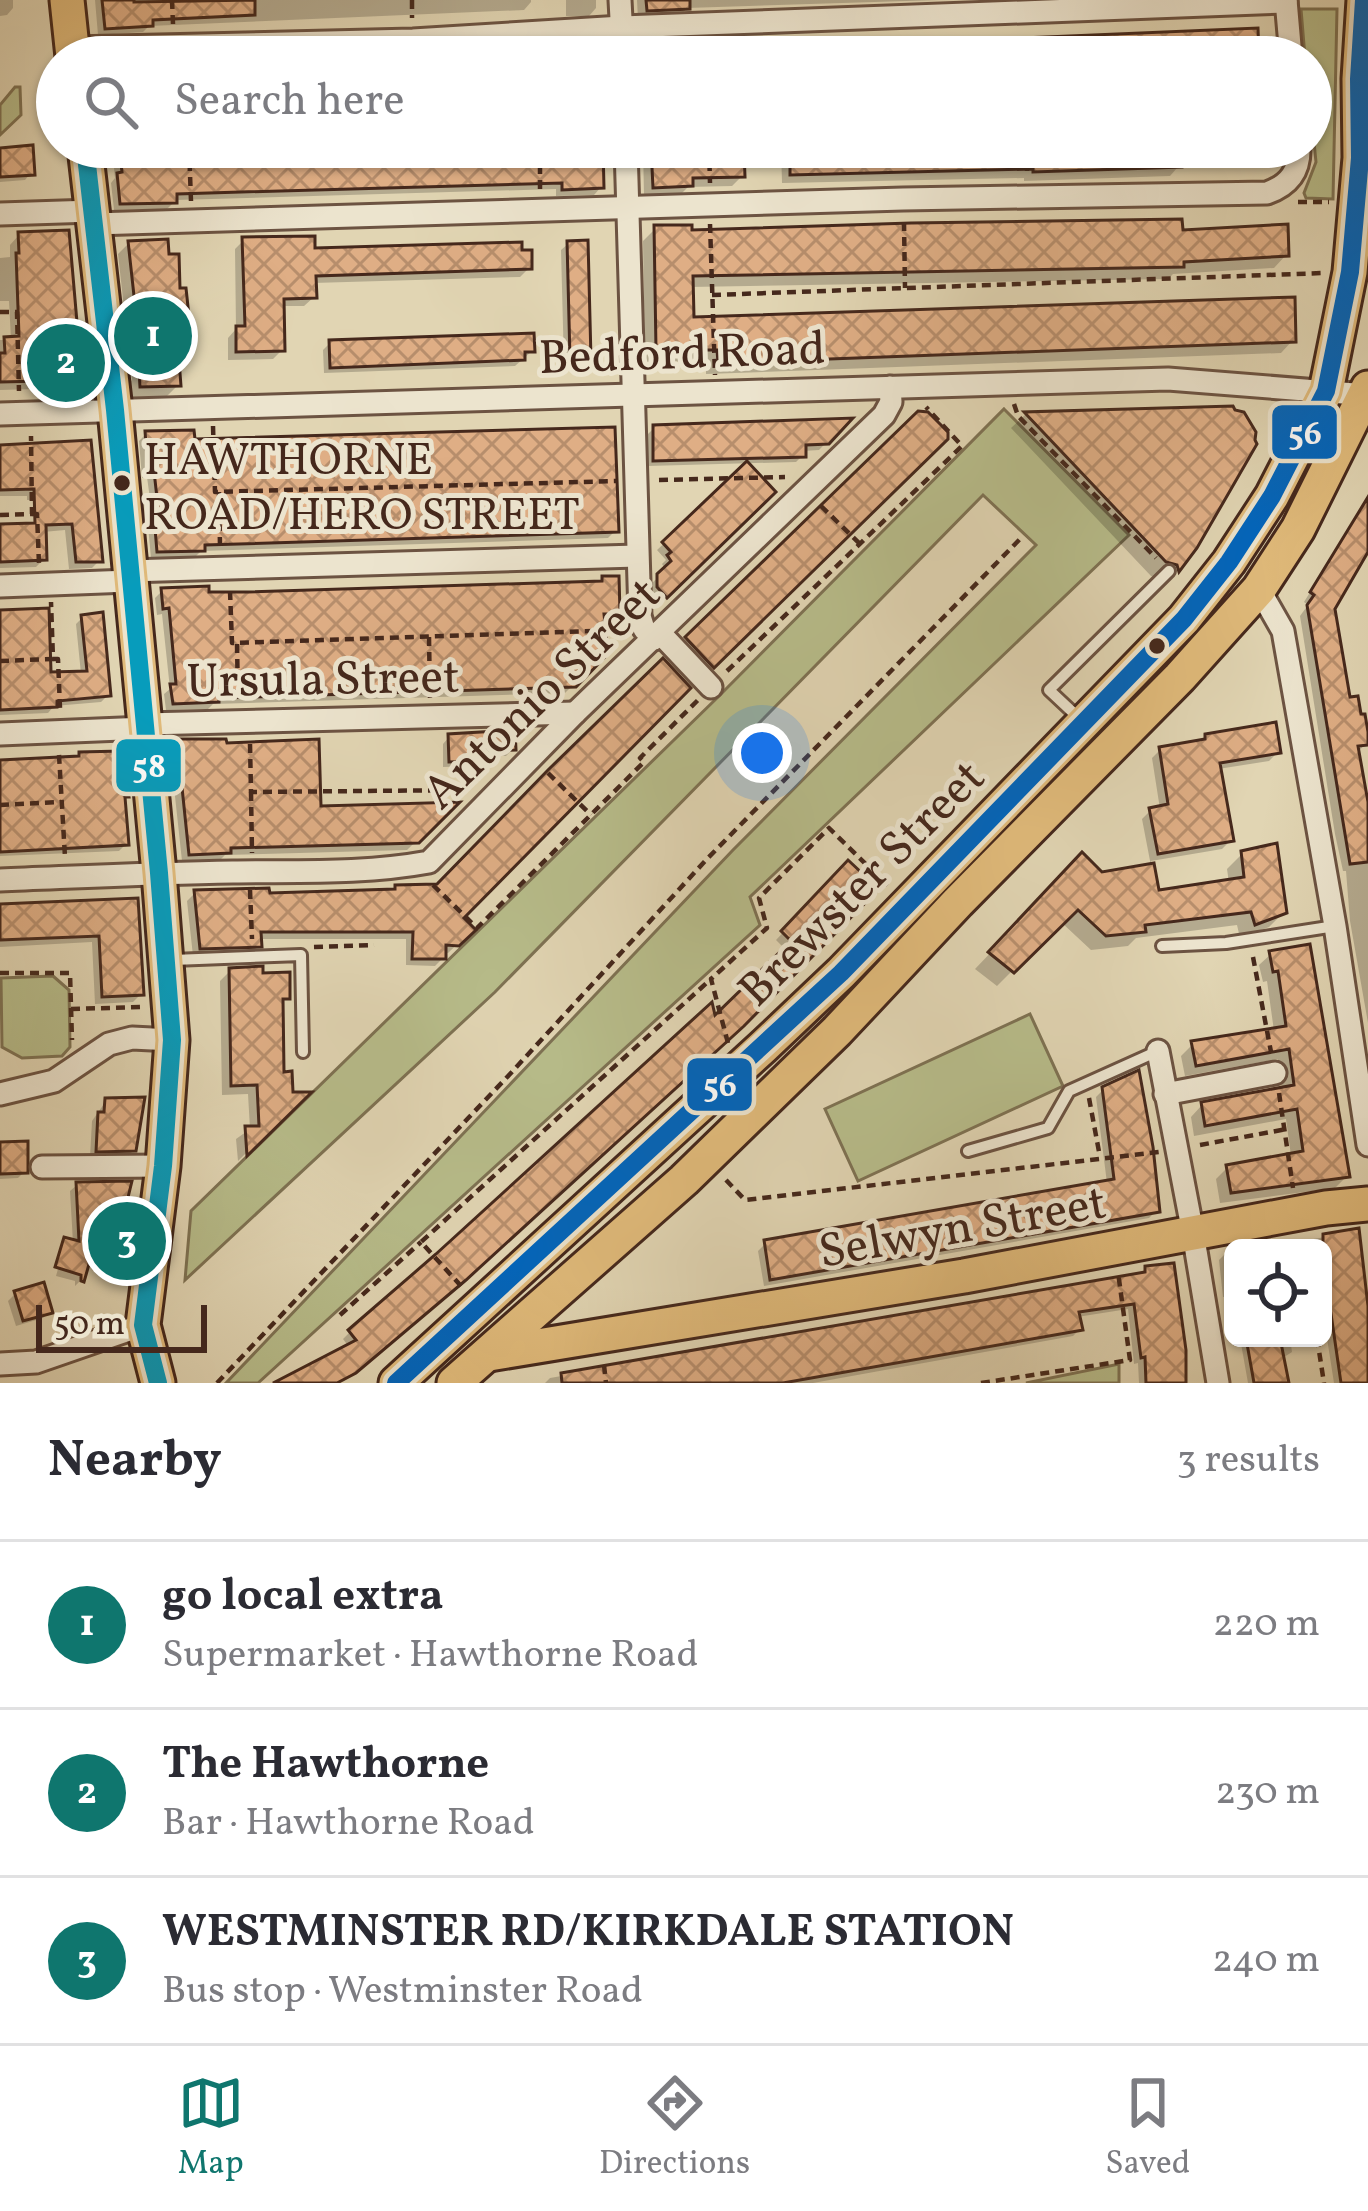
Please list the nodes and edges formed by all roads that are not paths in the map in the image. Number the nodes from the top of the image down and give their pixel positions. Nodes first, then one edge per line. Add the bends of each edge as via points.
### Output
1 (67, 0) edge
2 (620, 0) edge
3 (1364, 0) edge
4 (1286, 1) edge
5 (622, 27) junction
6 (71, 36) edge
7 (477, 36) edge
8 (622, 36) edge
9 (1289, 36) edge
10 (87, 168) edge
11 (626, 168) edge
12 (1298, 168) edge
13 (627, 207) junction
14 (0, 214) edge
15 (93, 218) junction
16 (890, 387) junction
17 (1326, 392) junction
18 (1367, 392) edge
19 (633, 394) junction
20 (115, 410) junction
21 (17, 413) edge
22 (637, 556) junction
23 (1169, 571) road end
24 (129, 576) junction
25 (0, 586) edge
26 (1259, 589) junction
27 (653, 634) junction
28 (711, 687) dead end
29 (575, 713) junction
30 (1084, 723) junction
31 (146, 726) junction
32 (0, 734) edge
33 (159, 873) junction
34 (0, 880) edge
35 (1335, 926) junction
36 (1162, 946) dead end
37 (166, 961) junction
38 (170, 1023) junction
39 (1158, 1051) joint
40 (302, 1052) dead end
41 (1275, 1073) dead end
42 (0, 1094) edge
43 (1165, 1094) junction
44 (1368, 1145) edge
45 (968, 1151) dead end
46 (163, 1166) junction
47 (42, 1168) dead end
48 (1368, 1204) edge
49 (1193, 1233) junction
50 (555, 1293) junction
51 (490, 1297) junction
52 (526, 1318) junction
53 (143, 1325) junction
54 (572, 1338) junction
55 (487, 1354) junction
56 (0, 1364) edge
57 (158, 1383) edge
58 (396, 1383) edge
59 (454, 1383) edge
60 (1218, 1383) edge

1 - 6 main road
2 - 5 street
3 - 17 main road, Brewster Street via 1350,272
4 - 5 street
4 - 9 street
5 - 7 street
5 - 8 street
10 - 15 main road
11 - 13 street
12 - 13 street via 1274,190
13 - 15 street
13 - 19 street
14 - 15 street
15 - 20 main road
16 - 17 street, Bedford Road via 1168,379
16 - 19 street, Bedford Road
16 - 27 street, Antonio Street via 884,415
17 - 18 street, Bedford Road
17 - 30 main road, Brewster Street via 1228,562
18 - 26 main road, Brewster Street
19 - 20 street, Bedford Road
19 - 22 street
20 - 21 street, Bedford Road
20 - 24 main road
22 - 24 street
22 - 27 street via 640,616
23 - 30 lane via 1049,690
24 - 25 street
24 - 31 main road
26 - 35 street via 1282,631
26 - 50 main road, Brewster Street via 837,1030
27 - 28 street
27 - 29 street, Antonio Street
29 - 31 street, Ursula Street
29 - 33 street, Antonio Street via 429,862
30 - 51 main road, Brewster Street via 736,1072
31 - 32 street, Ursula Street
31 - 33 main road
33 - 34 street, Antonio Street
33 - 37 main road
35 - 36 lane
35 - 44 street
37 - 38 main road
37 - 40 lane via 301,955
38 - 42 street via 109,1044 54,1081
38 - 46 main road
39 - 43 street
39 - 45 lane via 1069,1091 1048,1128
41 - 43 street
43 - 49 street
46 - 47 street
46 - 53 main road
48 - 49 main road, Selwyn Street
49 - 54 main road, Selwyn Street
49 - 60 street
50 - 52 main road, Brewster Street
50 - 54 main road via 550,1318
51 - 52 lane
51 - 58 main road, Brewster Street
52 - 55 main road, Brewster Street
53 - 56 street via 36,1362
53 - 57 main road
54 - 55 main road, Selwyn Street
55 - 59 main road, Brewster Street

